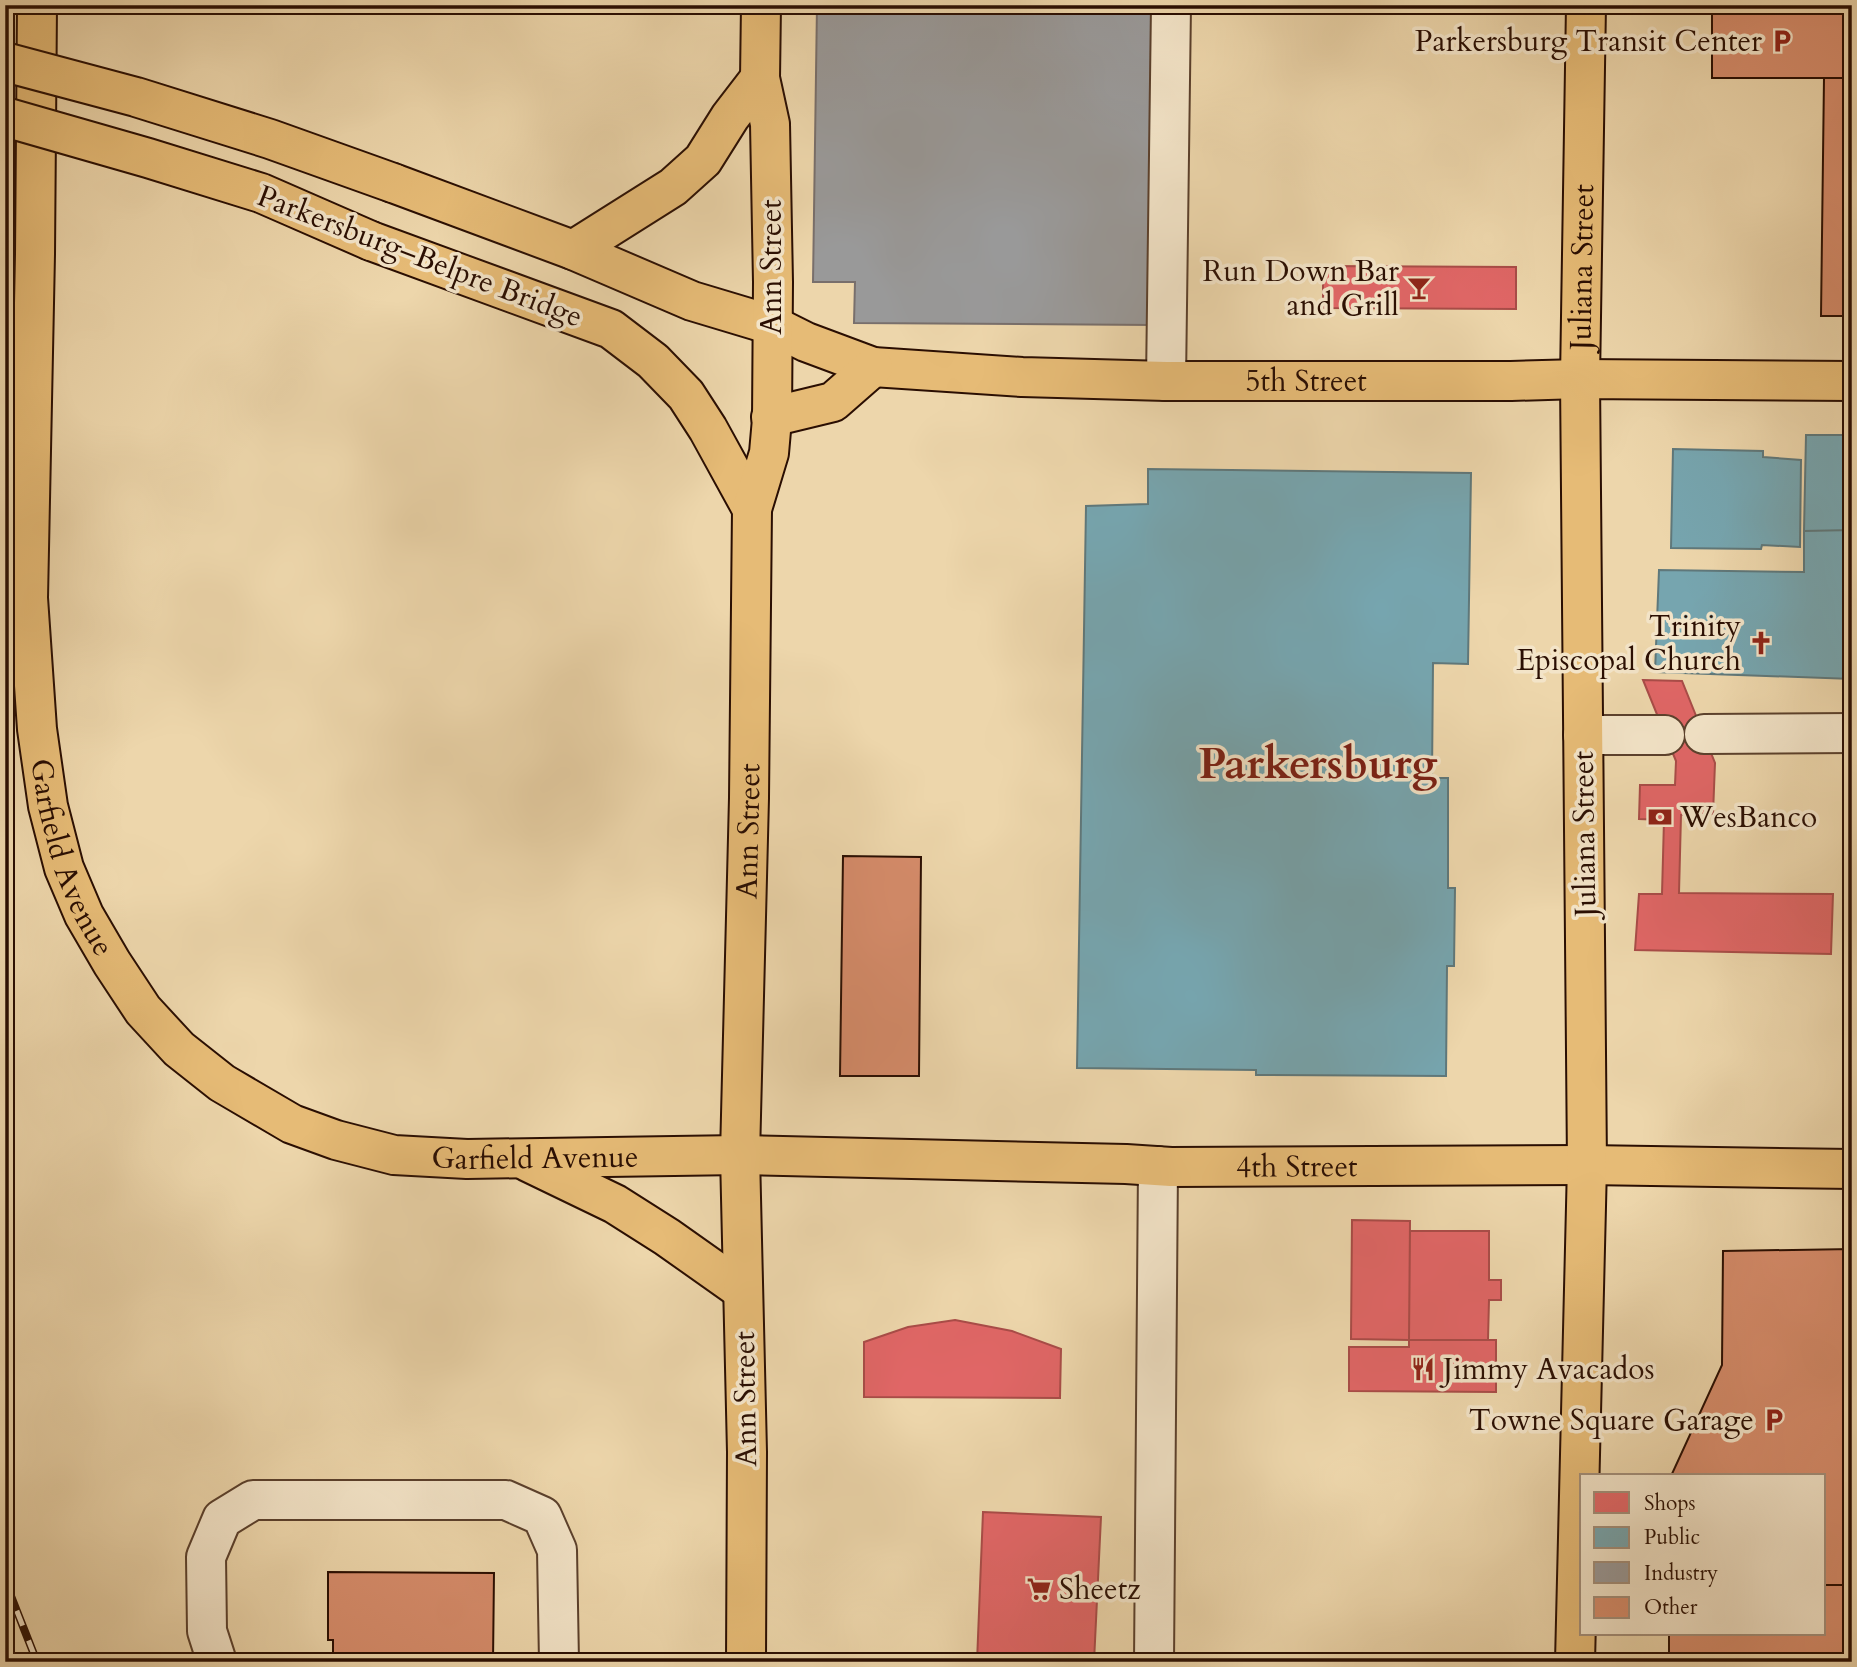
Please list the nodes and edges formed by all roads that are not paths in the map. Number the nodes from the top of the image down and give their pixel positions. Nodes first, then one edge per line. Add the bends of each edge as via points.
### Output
1 (37, 5) edge
2 (761, 5) edge
3 (1171, 5) edge
4 (1586, 5) edge
5 (5, 62) edge
6 (760, 78) junction
7 (5, 117) edge
8 (573, 250) junction
9 (772, 325) junction
10 (873, 367) junction
11 (1580, 379) junction
12 (1166, 381) junction
13 (1852, 381) edge
14 (771, 417) junction
15 (752, 509) junction
16 (1852, 733) edge
17 (1704, 734) dead end
18 (1583, 735) junction
19 (1665, 735) dead end
20 (740, 1155) junction
21 (522, 1159) junction
22 (1587, 1165) junction
23 (1158, 1166) junction
24 (1852, 1169) edge
25 (742, 1290) junction
26 (217, 1662) edge
27 (559, 1662) edge
28 (746, 1662) edge
29 (1154, 1662) edge
30 (1575, 1662) edge

1 - 21 main road, Garfield Avenue via 28,598 37,729 48,806 69,880 91,927 144,1010 179,1049 222,1083 292,1124 394,1155
2 - 6 main road, Ann Street
3 - 12 lane
4 - 11 main road, Juliana Street
5 - 8 main road, Parkersburg–Belpre Bridge, bridge via 270,139
6 - 8 main road via 703,160 673,187
6 - 9 main road, Ann Street via 770,124
7 - 15 main road, Parkersburg–Belpre Bridge, bridge via 261,193 371,241 611,329 653,361 686,396
8 - 9 main road, Parkersburg–Belpre Bridge via 692,302
9 - 10 main road, 5th Street
9 - 14 main road, Ann Street
10 - 12 main road, 5th Street
10 - 14 main road via 832,402
11 - 12 main road, 5th Street
11 - 13 main road, 5th Street
11 - 18 main road, Juliana Street
14 - 15 main road, Ann Street via 769,453
15 - 20 main road, Ann Street
16 - 17 lane
18 - 19 lane
18 - 22 main road, Juliana Street
20 - 21 main road, Garfield Avenue
20 - 23 main road, 4th Street
20 - 25 main road, Ann Street
21 - 25 main road via 615,1204
22 - 23 main road, 4th Street
22 - 24 main road, 4th Street
22 - 30 main road, Juliana Street
23 - 29 lane
25 - 28 main road, Ann Street
26 - 27 lane via 207,1631 206,1557 222,1520 253,1500 506,1500 541,1516 557,1550

